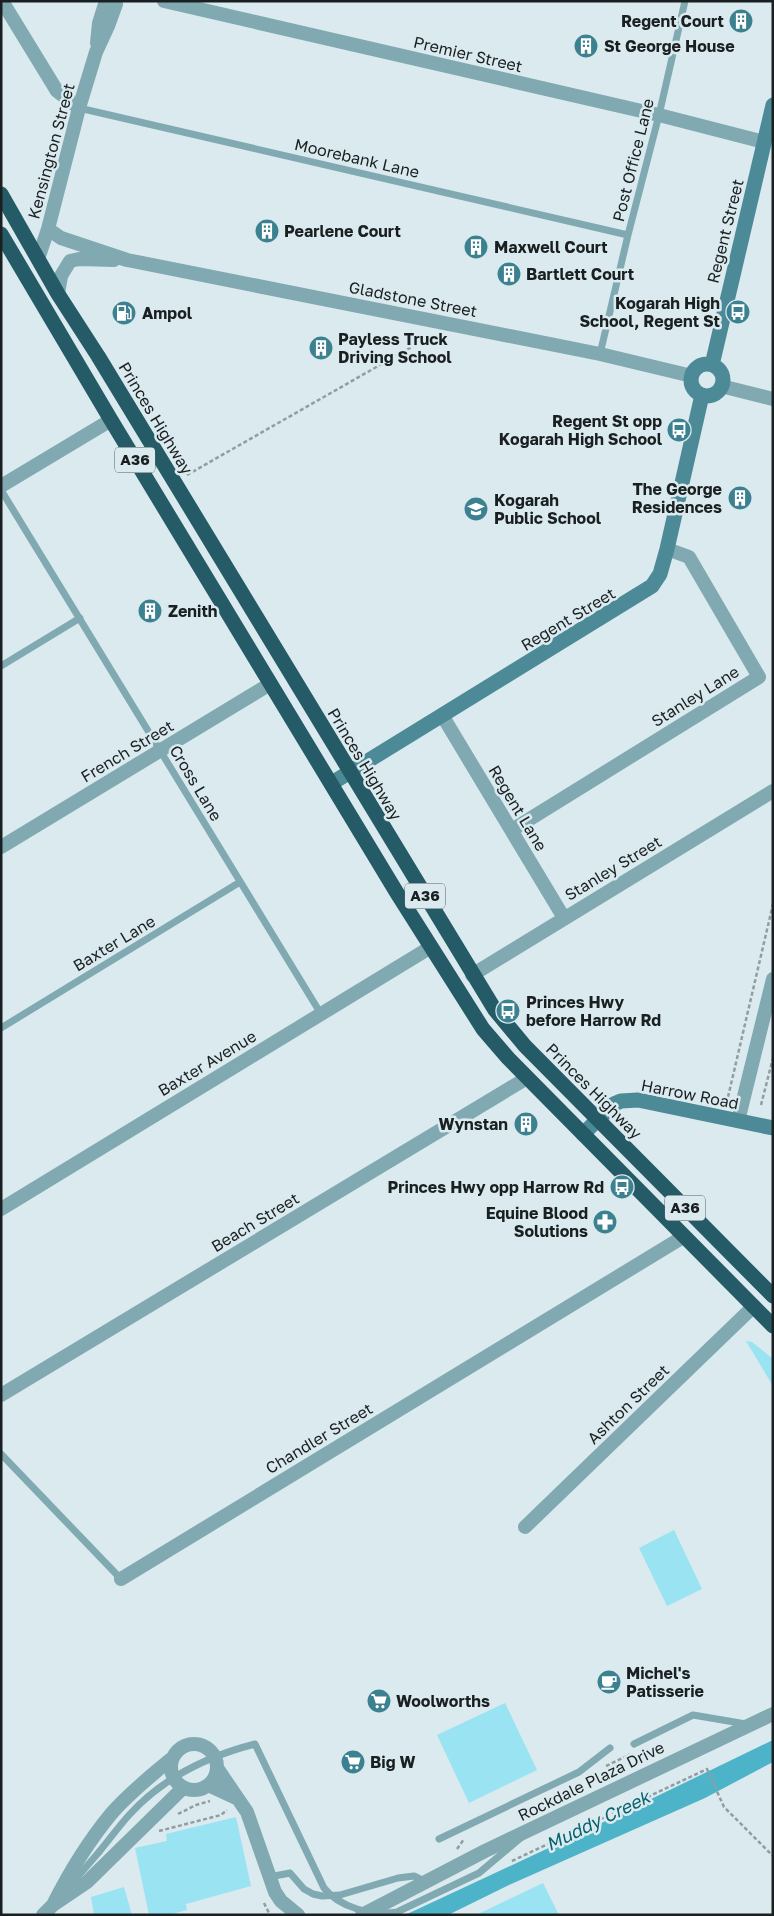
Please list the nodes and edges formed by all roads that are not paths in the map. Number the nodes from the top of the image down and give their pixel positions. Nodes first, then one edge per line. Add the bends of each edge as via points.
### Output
1 (2, 1) edge
2 (164, 1) edge
3 (685, 1) edge
4 (114, 2) edge
5 (773, 105) edge
6 (79, 108) junction
7 (659, 116) junction
8 (764, 142) junction
9 (1, 194) edge
10 (48, 229) junction
11 (628, 235) junction
12 (3, 238) edge
13 (38, 259) junction
14 (127, 260) junction
15 (58, 294) junction
16 (600, 354) junction
17 (712, 365) junction
18 (692, 376) junction
19 (721, 386) junction
20 (702, 395) junction
21 (773, 399) edge
22 (110, 420) junction
23 (1, 486) edge
24 (1, 490) edge
25 (667, 549) junction
26 (80, 618) junction
27 (1, 666) edge
28 (270, 684) junction
29 (442, 715) junction
30 (160, 751) junction
31 (350, 772) junction
32 (332, 783) junction
33 (773, 791) edge
34 (512, 830) junction
35 (1, 847) edge
36 (240, 882) junction
37 (564, 918) junction
38 (431, 947) junction
39 (472, 975) junction
40 (773, 979) edge
41 (321, 1014) junction
42 (1, 1028) edge
43 (527, 1078) junction
44 (598, 1120) junction
45 (738, 1121) junction
46 (773, 1128) edge
47 (583, 1134) junction
48 (1, 1209) edge
49 (683, 1237) junction
50 (773, 1296) edge
51 (754, 1306) junction
52 (773, 1326) edge
53 (1, 1395) edge
54 (1, 1454) edge
55 (526, 1527) dead end
56 (122, 1579) joint
57 (773, 1714) edge
58 (750, 1725) junction
59 (634, 1744) dead end
60 (610, 1748) dead end
61 (172, 1759) junction
62 (217, 1768) junction
63 (208, 1785) junction
64 (183, 1788) junction
65 (233, 1803) junction
66 (530, 1830) junction
67 (439, 1839) dead end
68 (269, 1877) junction
69 (426, 1882) junction
70 (48, 1910) edge
71 (298, 1915) edge
72 (362, 1915) edge

1 - 6 street via 57,91
2 - 7 street, Premier Street
3 - 7 lane, Post Office Lane
4 - 6 street, Kensington Street
5 - 8 main road, Regent Street
6 - 10 street, Kensington Street
6 - 11 lane, Moorebank Lane
7 - 8 street, Premier Street
7 - 11 lane, Post Office Lane
8 - 17 main road, Regent Street
9 - 13 highway, Princes Highway / A36
10 - 13 street, Kensington Street
10 - 14 street, Gladstone Street via 61,238
11 - 16 lane, Post Office Lane
12 - 22 highway, A36
13 - 15 highway, Princes Highway / A36
14 - 15 street, Gladstone Street via 70,261 61,276
14 - 16 street, Gladstone Street
15 - 31 highway, Princes Highway / A36
16 - 18 street, Gladstone Street
17 - 18 main road via 702,365
17 - 19 main road via 720,371
18 - 20 main road via 694,390
19 - 20 main road via 716,393
19 - 21 street
20 - 25 main road, Regent Street
22 - 23 street
22 - 28 highway, A36
24 - 26 lane, Cross Lane
25 - 29 main road, Regent Street via 660,574 648,590
25 - 34 street, Stanley Lane via 689,557 759,677
26 - 27 lane
26 - 30 lane, Cross Lane
28 - 30 street, French Street
28 - 32 highway, A36
29 - 31 main road, Regent Street
29 - 34 street, Regent Lane
30 - 35 street, French Street
30 - 36 lane, Cross Lane
31 - 32 main road, Regent Street
31 - 39 highway, Princes Highway / A36
32 - 38 highway, A36
33 - 37 street, Stanley Street
34 - 37 street, Regent Lane
36 - 41 lane, Cross Lane
36 - 42 lane, Baxter Lane
37 - 39 street, Stanley Street
38 - 41 street, Baxter Avenue
38 - 43 highway, A36 via 494,1043
39 - 44 highway, Princes Highway / A36 via 515,1034
40 - 45 street
41 - 48 street, Baxter Avenue
43 - 47 highway, A36
43 - 53 street, Beach Street
44 - 45 main road, Harrow Road via 621,1101 638,1100
44 - 47 main road, Harrow Road
44 - 50 highway, Princes Highway / A36
45 - 46 main road, Harrow Road
47 - 49 highway, A36
49 - 51 highway, A36
49 - 56 street, Chandler Street
51 - 52 highway, A36
51 - 55 street, Ashton Street
54 - 56 lane, Chandler Street
57 - 58 street, Rockdale Plaza Drive
58 - 59 lane via 693,1715
58 - 66 street, Rockdale Plaza Drive
60 - 67 lane via 579,1772
61 - 62 street via 181,1747 195,1743 214,1754
61 - 64 street via 171,1772
61 - 70 street via 112,1813 71,1870
62 - 63 street
62 - 65 street via 227,1780
63 - 64 street via 196,1790
63 - 65 street
64 - 70 street via 86,1882
65 - 68 street via 247,1812
66 - 69 street, Rockdale Plaza Drive
66 - 70 lane, bridge via 479,1873 397,1912 371,1913 339,1902 324,1888 255,1744 192,1767 159,1787 130,1813
68 - 69 lane via 290,1873 304,1889 322,1896 340,1895 398,1878 414,1876
68 - 71 street via 282,1901
69 - 72 street, Rockdale Plaza Drive

